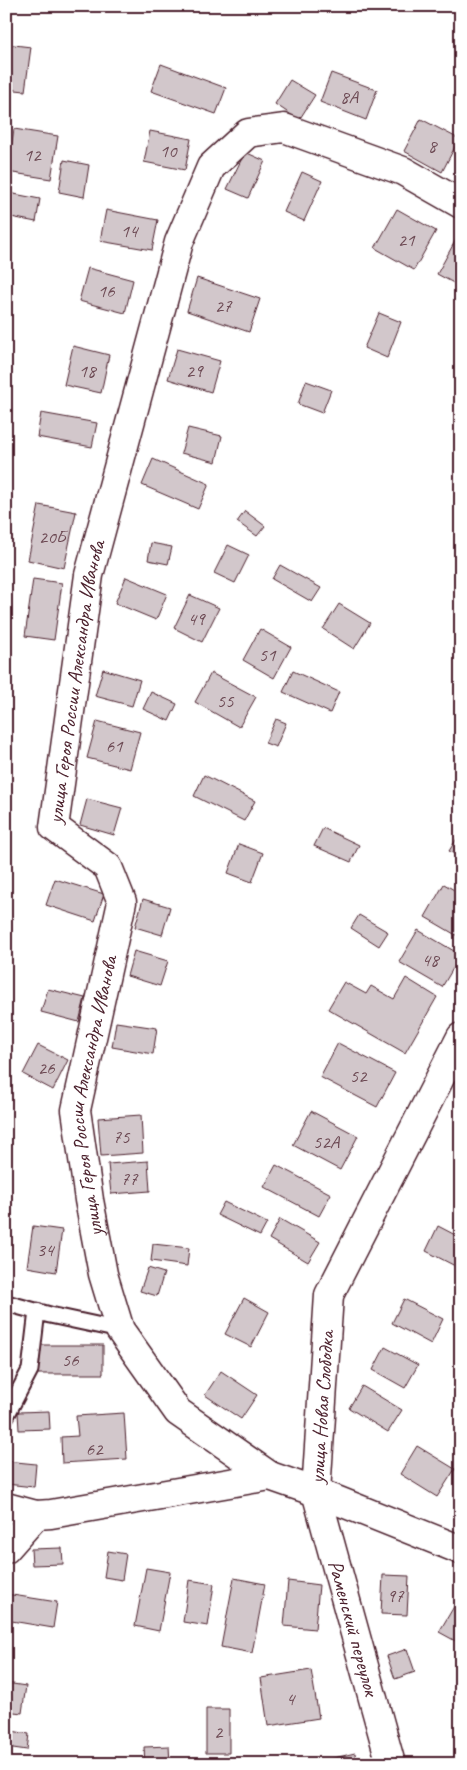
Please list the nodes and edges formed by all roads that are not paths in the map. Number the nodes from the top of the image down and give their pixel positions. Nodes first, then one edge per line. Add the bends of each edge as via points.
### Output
1 (461, 204) edge
2 (461, 1036) edge
3 (6, 1303) edge
4 (37, 1311) junction
5 (120, 1330) junction
6 (6, 1416) edge
7 (270, 1476) junction
8 (316, 1492) junction
9 (6, 1507) edge
10 (36, 1515) junction
11 (6, 1549) edge
12 (461, 1550) edge
13 (391, 1764) edge

1 - 5 street, улица Героя России Александра Иванова via 403,171 284,128 248,133 211,167 179,242 88,575 54,827 108,866 122,902 76,1110 103,1274
2 - 8 street, улица Новая Слободка via 329,1295
3 - 4 lane
4 - 5 lane
4 - 6 lane via 30,1370
5 - 7 street, улица Героя России Александра Иванова via 178,1412
7 - 8 street, улица Новая Слободка
7 - 10 street, улица Новая Слободка
8 - 12 street
8 - 13 street, Раменский переулок
9 - 10 street, улица Новая Слободка
10 - 11 street

